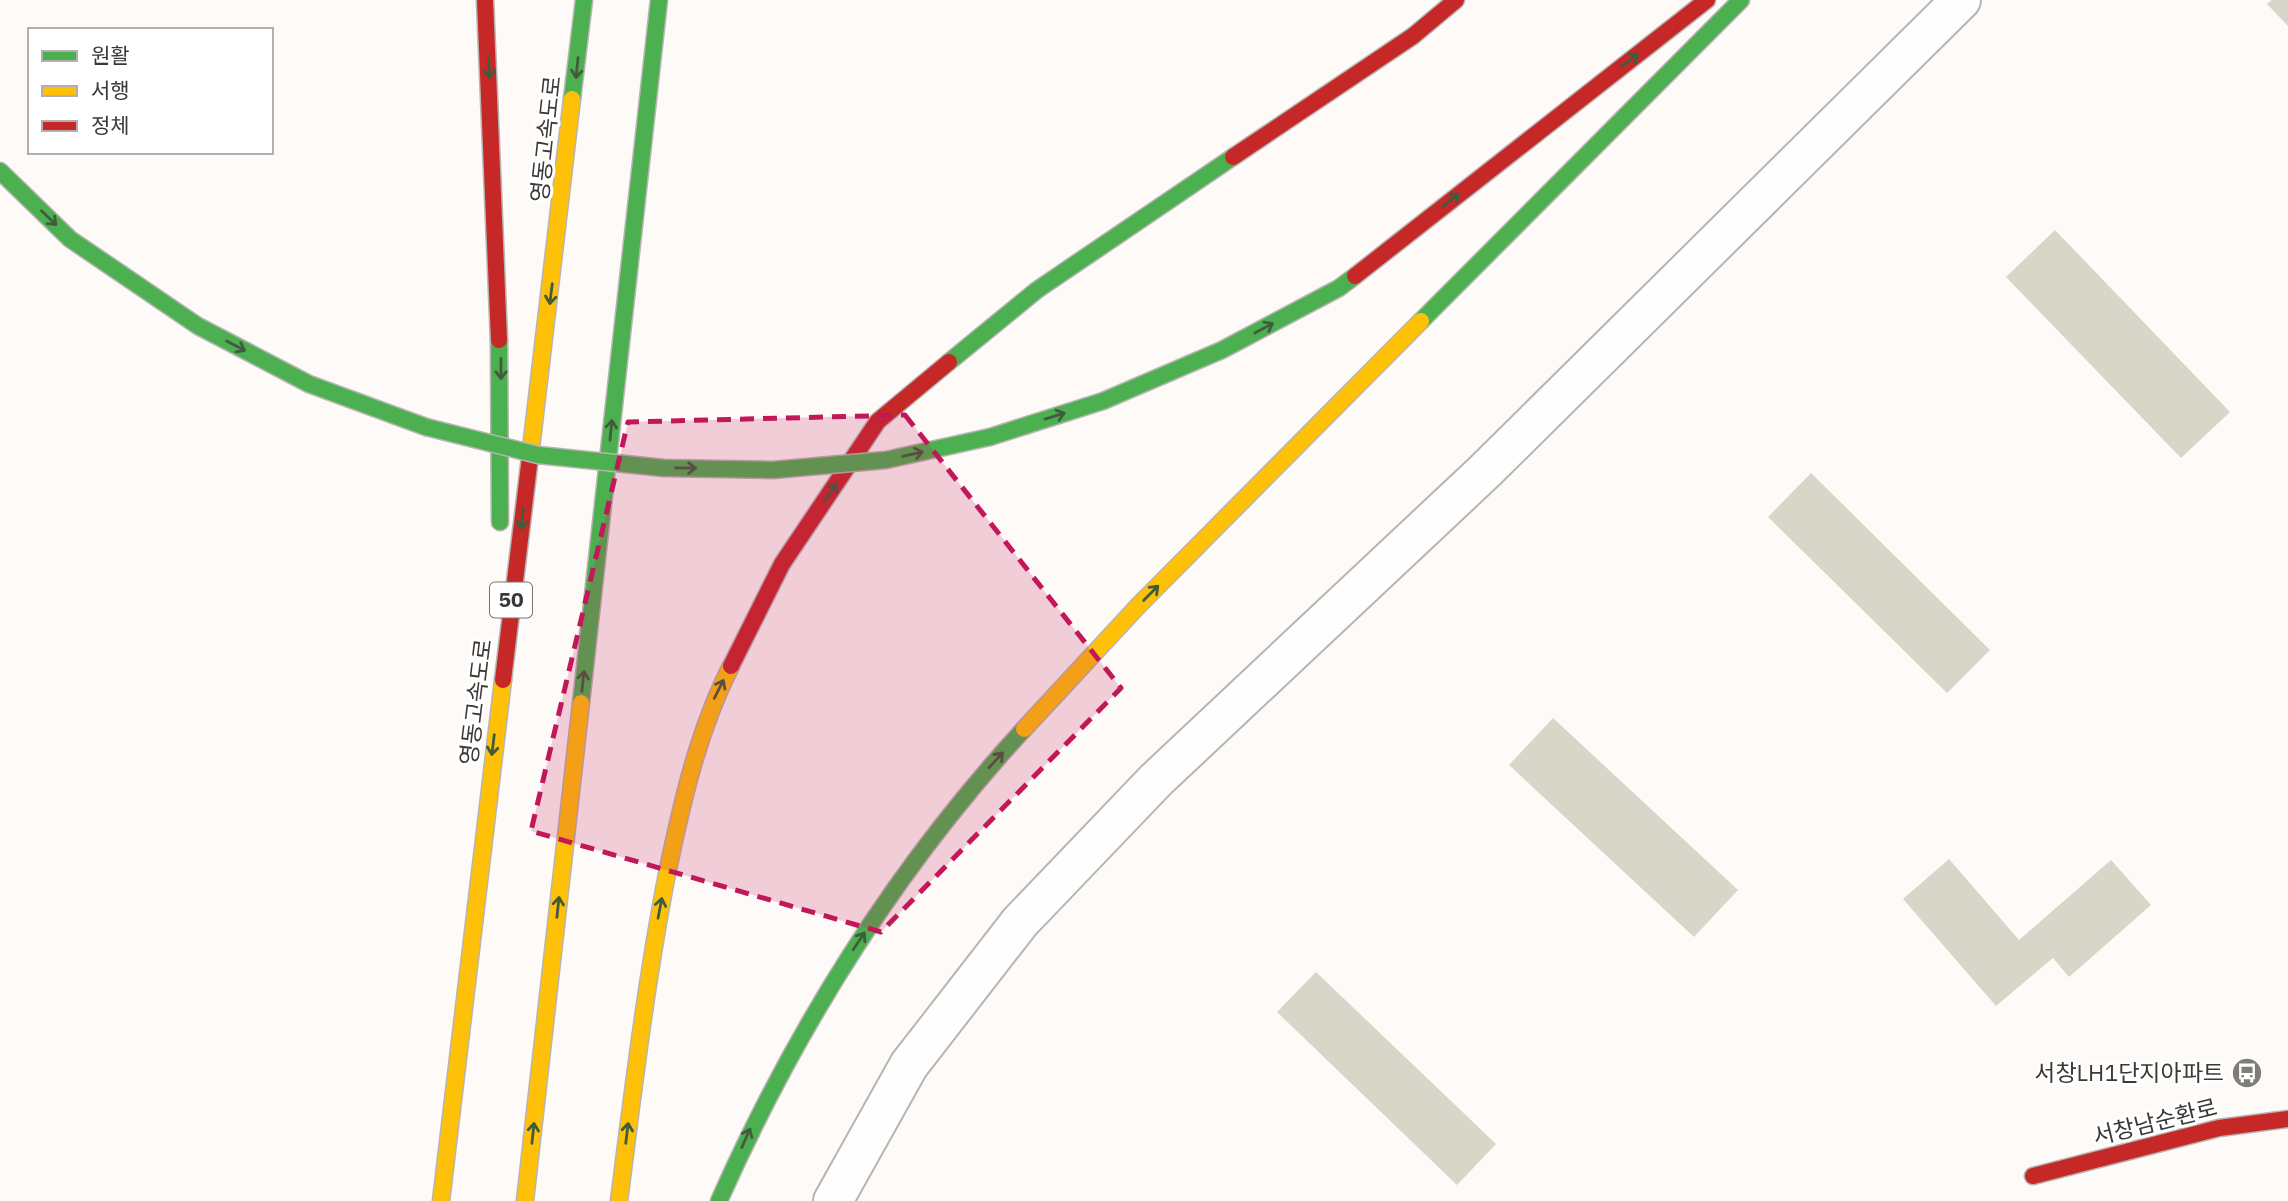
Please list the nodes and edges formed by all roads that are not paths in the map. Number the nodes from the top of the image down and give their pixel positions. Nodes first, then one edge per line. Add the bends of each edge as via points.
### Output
1 (485, 0) edge
2 (584, 0) edge
3 (659, 0) edge
4 (1456, 0) edge
5 (1707, 0) edge
6 (1741, 0) edge
7 (1961, 0) edge
8 (0, 171) edge
9 (500, 535) dead end
10 (500, 562) dead end
11 (500, 686) junction
12 (2288, 1119) edge
13 (2033, 1176) dead end
14 (440, 1201) edge
15 (526, 1201) edge
16 (619, 1201) edge
17 (719, 1201) edge
18 (833, 1201) edge

1 -> 9 main road via 500,329
2 -> 11 main road, 영동고속도로 / 50
15 -> 3 main road
16 -> 4 main road via 647,975 680,811 709,709 782,564 878,421 1037,290 1413,36
8 -> 5 main road, bridge via 70,239 198,326 309,384 426,427 538,455 664,468 760,470 886,460 990,437 1115,396 1222,350 1339,288
17 -> 6 main road via 755,1118 857,943 977,780 1138,606
7 - 18 street via 1485,471 1156,780 1020,922 909,1065
10 - 11 main road
11 -> 14 main road, 영동고속도로 / 50
12 - 13 main road, 서창남순환로 via 2218,1128

